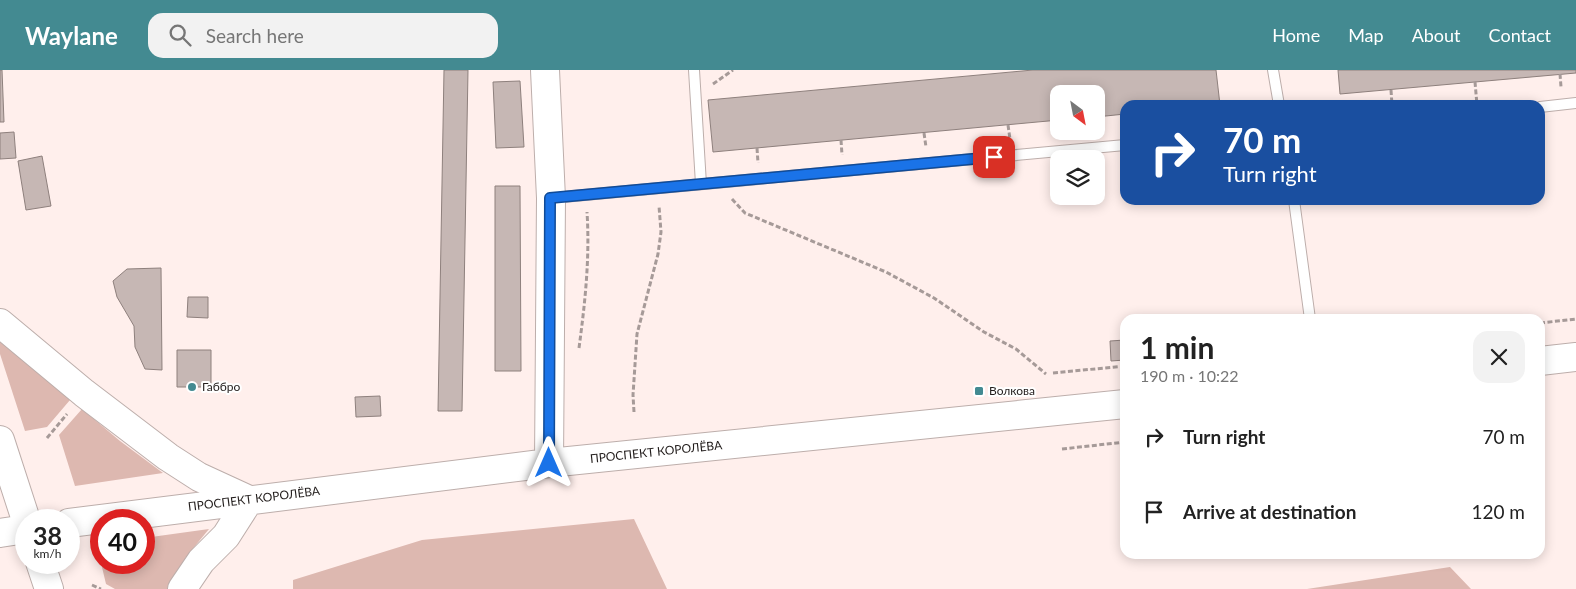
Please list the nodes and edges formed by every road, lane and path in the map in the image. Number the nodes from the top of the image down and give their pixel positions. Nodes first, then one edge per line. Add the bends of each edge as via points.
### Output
1 (544, 70) edge
2 (694, 70) edge
3 (1274, 70) edge
4 (1560, 74) dead end
5 (1475, 82) dead end
6 (1391, 90) dead end
7 (1561, 90) dead end
8 (1278, 100) edge
9 (1392, 100) edge
10 (1477, 100) edge
11 (1576, 104) edge
12 (1545, 107) edge
13 (1120, 145) edge
14 (715, 183) junction
15 (701, 184) junction
16 (658, 188) junction
17 (586, 195) junction
18 (550, 198) junction
19 (1295, 205) edge
20 (1309, 314) edge
21 (1576, 319) edge
22 (1545, 322) edge
23 (0, 323) edge
24 (1576, 357) edge
25 (577, 358) dead end
26 (1545, 360) edge
27 (1120, 366) edge
28 (1053, 373) dead end
29 (1046, 374) dead end
30 (1120, 405) edge
31 (634, 412) dead end
32 (67, 413) dead end
33 (47, 438) dead end
34 (0, 440) edge
35 (1120, 443) edge
36 (1062, 449) dead end
37 (549, 463) junction
38 (248, 500) junction
39 (22, 509) edge
40 (80, 522) edge
41 (15, 531) edge
42 (0, 533) edge
43 (44, 574) edge
44 (92, 585) dead end
45 (49, 589) edge
46 (101, 589) edge
47 (182, 589) edge

1 - 18 main road
2 - 15 lane
3 - 8 lane
4 - 7 path
5 - 10 path
6 - 9 path
11 - 12 lane
13 - 14 lane
14 - 15 lane
14 - 29 path via 745,213 886,272 1016,349
15 - 16 lane
16 - 17 lane
16 - 31 path via 661,232 637,334
17 - 18 lane
17 - 25 path via 589,234 586,295
18 - 37 main road
19 - 20 lane
21 - 22 path
23 - 38 main road via 168,457 199,478
24 - 26 main road
27 - 28 path
30 - 37 main road, ПРОСПЕКТ КОРОЛЁВА
32 - 33 path
34 - 39 main road
35 - 36 path
37 - 38 main road, ПРОСПЕКТ КОРОЛЁВА
38 - 40 main road, ПРОСПЕКТ КОРОЛЁВА
38 - 47 main road via 226,536
41 - 42 main road
43 - 45 main road
44 - 46 path

